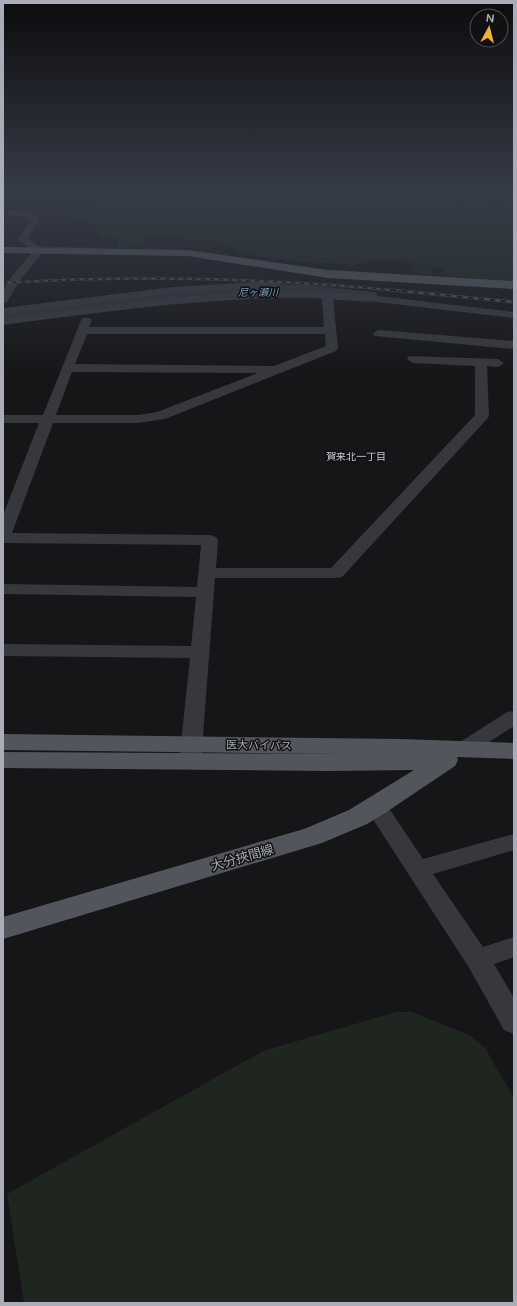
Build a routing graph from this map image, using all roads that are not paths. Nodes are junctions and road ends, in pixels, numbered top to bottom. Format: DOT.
graph roads {
  1 [pos="34,254"];
  2 [pos="194,254"];
  3 [pos="514,285"];
  4 [pos="7,287"];
  5 [pos="276,291"];
  6 [pos="327,294"];
  7 [pos="3,300"];
  8 [pos="3,311"];
  9 [pos="89,311"];
  10 [pos="514,315"];
  11 [pos="3,322"];
  12 [pos="82,330"];
  13 [pos="330,331"];
  14 [pos="379,334"];
  15 [pos="514,345"];
  16 [pos="413,359"];
  17 [pos="481,362"];
  18 [pos="498,363"];
  19 [pos="68,368"];
  20 [pos="280,369"];
  21 [pos="3,419"];
  22 [pos="48,419"];
  23 [pos="3,537"];
  24 [pos="207,573"];
  25 [pos="3,589"];
  26 [pos="206,592"];
  27 [pos="3,650"];
  28 [pos="200,652"];
  29 [pos="514,717"];
  30 [pos="3,742"];
  31 [pos="514,752"];
  32 [pos="191,753"];
  33 [pos="455,755"];
  34 [pos="514,758"];
  35 [pos="3,760"];
  36 [pos="376,807"];
  37 [pos="514,842"];
  38 [pos="418,869"];
  39 [pos="3,928"];
  40 [pos="514,947"];
  41 [pos="476,959"];
  42 [pos="514,1022"];
  1 -- 4 [label="street"];
  2 -- 3 [label="main road"];
  4 -- 7 [label="street"];
  5 -- 6 [label="street"];
  5 -- 8 [label="street"];
  5 -- 9 [label="street"];
  6 -- 10 [label="street"];
  6 -- 13 [label="street"];
  9 -- 11 [label="street"];
  9 -- 12 [label="street"];
  12 -- 13 [label="street"];
  12 -- 19 [label="street"];
  13 -- 20 [label="street"];
  14 -- 15 [label="street"];
  16 -- 17 [label="street"];
  17 -- 18 [label="street"];
  17 -- 24 [label="street"];
  19 -- 20 [label="street"];
  19 -- 22 [label="street"];
  20 -- 22 [label="street"];
  21 -- 22 [label="street"];
  22 -- 23 [label="street"];
  23 -- 24 [label="street"];
  24 -- 26 [label="street"];
  25 -- 26 [label="street"];
  26 -- 28 [label="street"];
  27 -- 28 [label="street"];
  28 -- 32 [label="street"];
  29 -- 33 [label="street"];
  30 -- 32 [label="main road, 医大バイパス"];
  31 -- 33 [label="main road, 医大バイパス"];
  32 -- 33 [label="main road, 医大バイパス"];
  32 -- 35 [label="main road, 医大バイパス"];
  33 -- 34 [label="main road, 医大バイパス"];
  33 -- 36 [label="main road, 大分挾間線"];
  36 -- 38 [label="street"];
  36 -- 39 [label="main road, 大分挾間線"];
  37 -- 38 [label="street"];
  38 -- 41 [label="street"];
  40 -- 41 [label="street"];
  41 -- 42 [label="street"];
}
